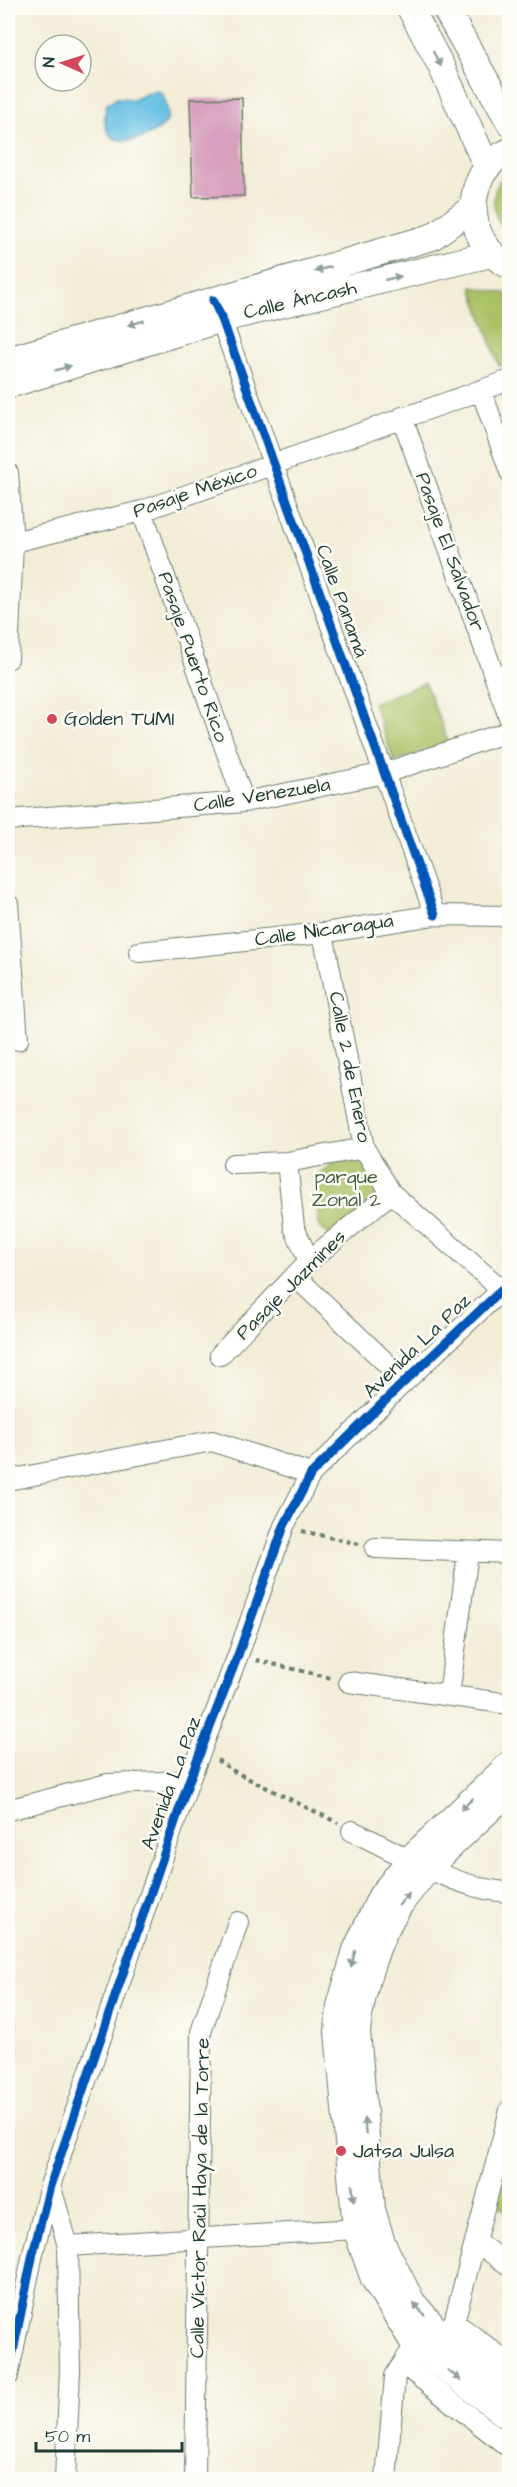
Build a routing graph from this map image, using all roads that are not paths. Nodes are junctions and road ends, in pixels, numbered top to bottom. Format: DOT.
graph roads {
  1 [pos="410,8"];
  2 [pos="445,8"];
  3 [pos="510,123"];
  4 [pos="510,151"];
  5 [pos="487,167"];
  6 [pos="472,208"];
  7 [pos="500,260"];
  8 [pos="218,310"];
  9 [pos="8,360"];
  10 [pos="510,380"];
  11 [pos="8,385"];
  12 [pos="481,390"];
  13 [pos="402,417"];
  14 [pos="272,463"];
  15 [pos="510,472"];
  16 [pos="8,473"];
  17 [pos="142,511"];
  18 [pos="13,542"];
  19 [pos="8,616"];
  20 [pos="8,659"];
  21 [pos="510,720"];
  22 [pos="510,731"];
  23 [pos="385,773"];
  24 [pos="244,802"];
  25 [pos="8,820"];
  26 [pos="8,904"];
  27 [pos="435,915"];
  28 [pos="510,916"];
  29 [pos="323,933"];
  30 [pos="139,952"];
  31 [pos="18,1040"];
  32 [pos="364,1148"];
  33 [pos="288,1162"];
  34 [pos="233,1164"];
  35 [pos="391,1193"];
  36 [pos="309,1261"];
  37 [pos="295,1276"];
  38 [pos="506,1286"];
  39 [pos="220,1355"];
  40 [pos="405,1381"];
  41 [pos="311,1474"];
  42 [pos="8,1480"];
  43 [pos="375,1548"];
  44 [pos="468,1553"];
  45 [pos="510,1554"];
  46 [pos="349,1682"];
  47 [pos="449,1695"];
  48 [pos="510,1704"];
  49 [pos="510,1764"];
  50 [pos="189,1781"];
  51 [pos="510,1790"];
  52 [pos="8,1810"];
  53 [pos="352,1831"];
  54 [pos="420,1864"];
  55 [pos="510,1893"];
  56 [pos="238,1922"];
  57 [pos="348,2032"];
  58 [pos="510,2110"];
  59 [pos="51,2186"];
  60 [pos="356,2229"];
  61 [pos="200,2236"];
  62 [pos="476,2242"];
  63 [pos="68,2246"];
  64 [pos="510,2266"];
  65 [pos="447,2328"];
  66 [pos="409,2354"];
  67 [pos="510,2364"];
  68 [pos="8,2376"];
  69 [pos="510,2390"];
  70 [pos="510,2418"];
  71 [pos="510,2448"];
  72 [pos="64,2480"];
  73 [pos="195,2480"];
  74 [pos="386,2480"];
  1 -- 5 [label="main road, one-way"];
  2 -- 3 [label="main road"];
  4 -- 5 [label="main road"];
  5 -- 6 [label="main road"];
  6 -- 7 [label="main road"];
  6 -- 8 [label="main road, Calle Áncash, one-way"];
  8 -- 7 [label="main road, Calle Áncash, one-way"];
  8 -- 9 [label="main road, Calle Áncash, one-way"];
  11 -- 8 [label="main road, Calle Áncash, one-way"];
  8 -- 14 [label="street, Calle Panamá"];
  10 -- 12 [label="street, Pasaje México"];
  12 -- 13 [label="street, Pasaje México"];
  12 -- 15 [label="street"];
  13 -- 14 [label="street, Pasaje México"];
  13 -- 21 [label="street, Pasaje El Salvador"];
  14 -- 17 [label="street, Pasaje México"];
  14 -- 23 [label="street, Calle Panamá"];
  16 -- 18 [label="street"];
  17 -- 18 [label="street, Pasaje México"];
  17 -- 24 [label="street, Pasaje Puerto Rico"];
  18 -- 19 [label="street"];
  19 -- 20 [label="street"];
  22 -- 23 [label="street, Calle Venezuela"];
  23 -- 24 [label="street, Calle Venezuela"];
  23 -- 27 [label="street, Calle Panamá"];
  24 -- 25 [label="street, Calle Venezuela"];
  26 -- 31 [label="street"];
  27 -- 28 [label="street, Calle Nicaragua"];
  27 -- 29 [label="street, Calle Nicaragua"];
  29 -- 30 [label="street, Calle Nicaragua"];
  29 -- 32 [label="street, Calle 2 de Enero"];
  32 -- 33 [label="street"];
  32 -- 35 [label="street, Calle 2 de Enero"];
  33 -- 34 [label="street"];
  33 -- 36 [label="street"];
  35 -- 36 [label="street, Pasaje Jazmines"];
  35 -- 38 [label="street, Calle 2 de Enero"];
  36 -- 37 [label="street, Pasaje Jazmines"];
  37 -- 39 [label="street, Pasaje Jazmines"];
  37 -- 40 [label="street"];
  38 -- 40 [label="street, Avenida La Paz"];
  40 -- 41 [label="street, Avenida La Paz"];
  41 -- 42 [label="street"];
  41 -- 50 [label="street, Avenida La Paz"];
  43 -- 44 [label="street"];
  44 -- 45 [label="street"];
  44 -- 47 [label="street"];
  46 -- 47 [label="street"];
  47 -- 48 [label="street"];
  49 -- 54 [label="main road, one-way"];
  50 -- 52 [label="street"];
  50 -- 59 [label="street, Avenida La Paz"];
  51 -- 54 [label="main road"];
  53 -- 54 [label="street"];
  54 -- 55 [label="street"];
  54 -- 57 [label="main road"];
  56 -- 61 [label="street, Calle Víctor Raúl Haya de la Torre"];
  57 -- 60 [label="main road, one-way"];
  65 -- 57 [label="main road, one-way"];
  58 -- 62 [label="street"];
  59 -- 63 [label="street"];
  59 -- 68 [label="street, Avenida La Paz"];
  60 -- 61 [label="street"];
  60 -- 66 [label="main road"];
  61 -- 63 [label="street"];
  61 -- 73 [label="street, Calle Víctor Raúl Haya de la Torre"];
  62 -- 64 [label="street"];
  62 -- 65 [label="street"];
  63 -- 72 [label="street"];
  65 -- 66 [label="street"];
  65 -- 67 [label="street"];
  65 -- 69 [label="main road"];
  66 -- 70 [label="main road, one-way"];
  66 -- 71 [label="street"];
  66 -- 74 [label="street"];
}
